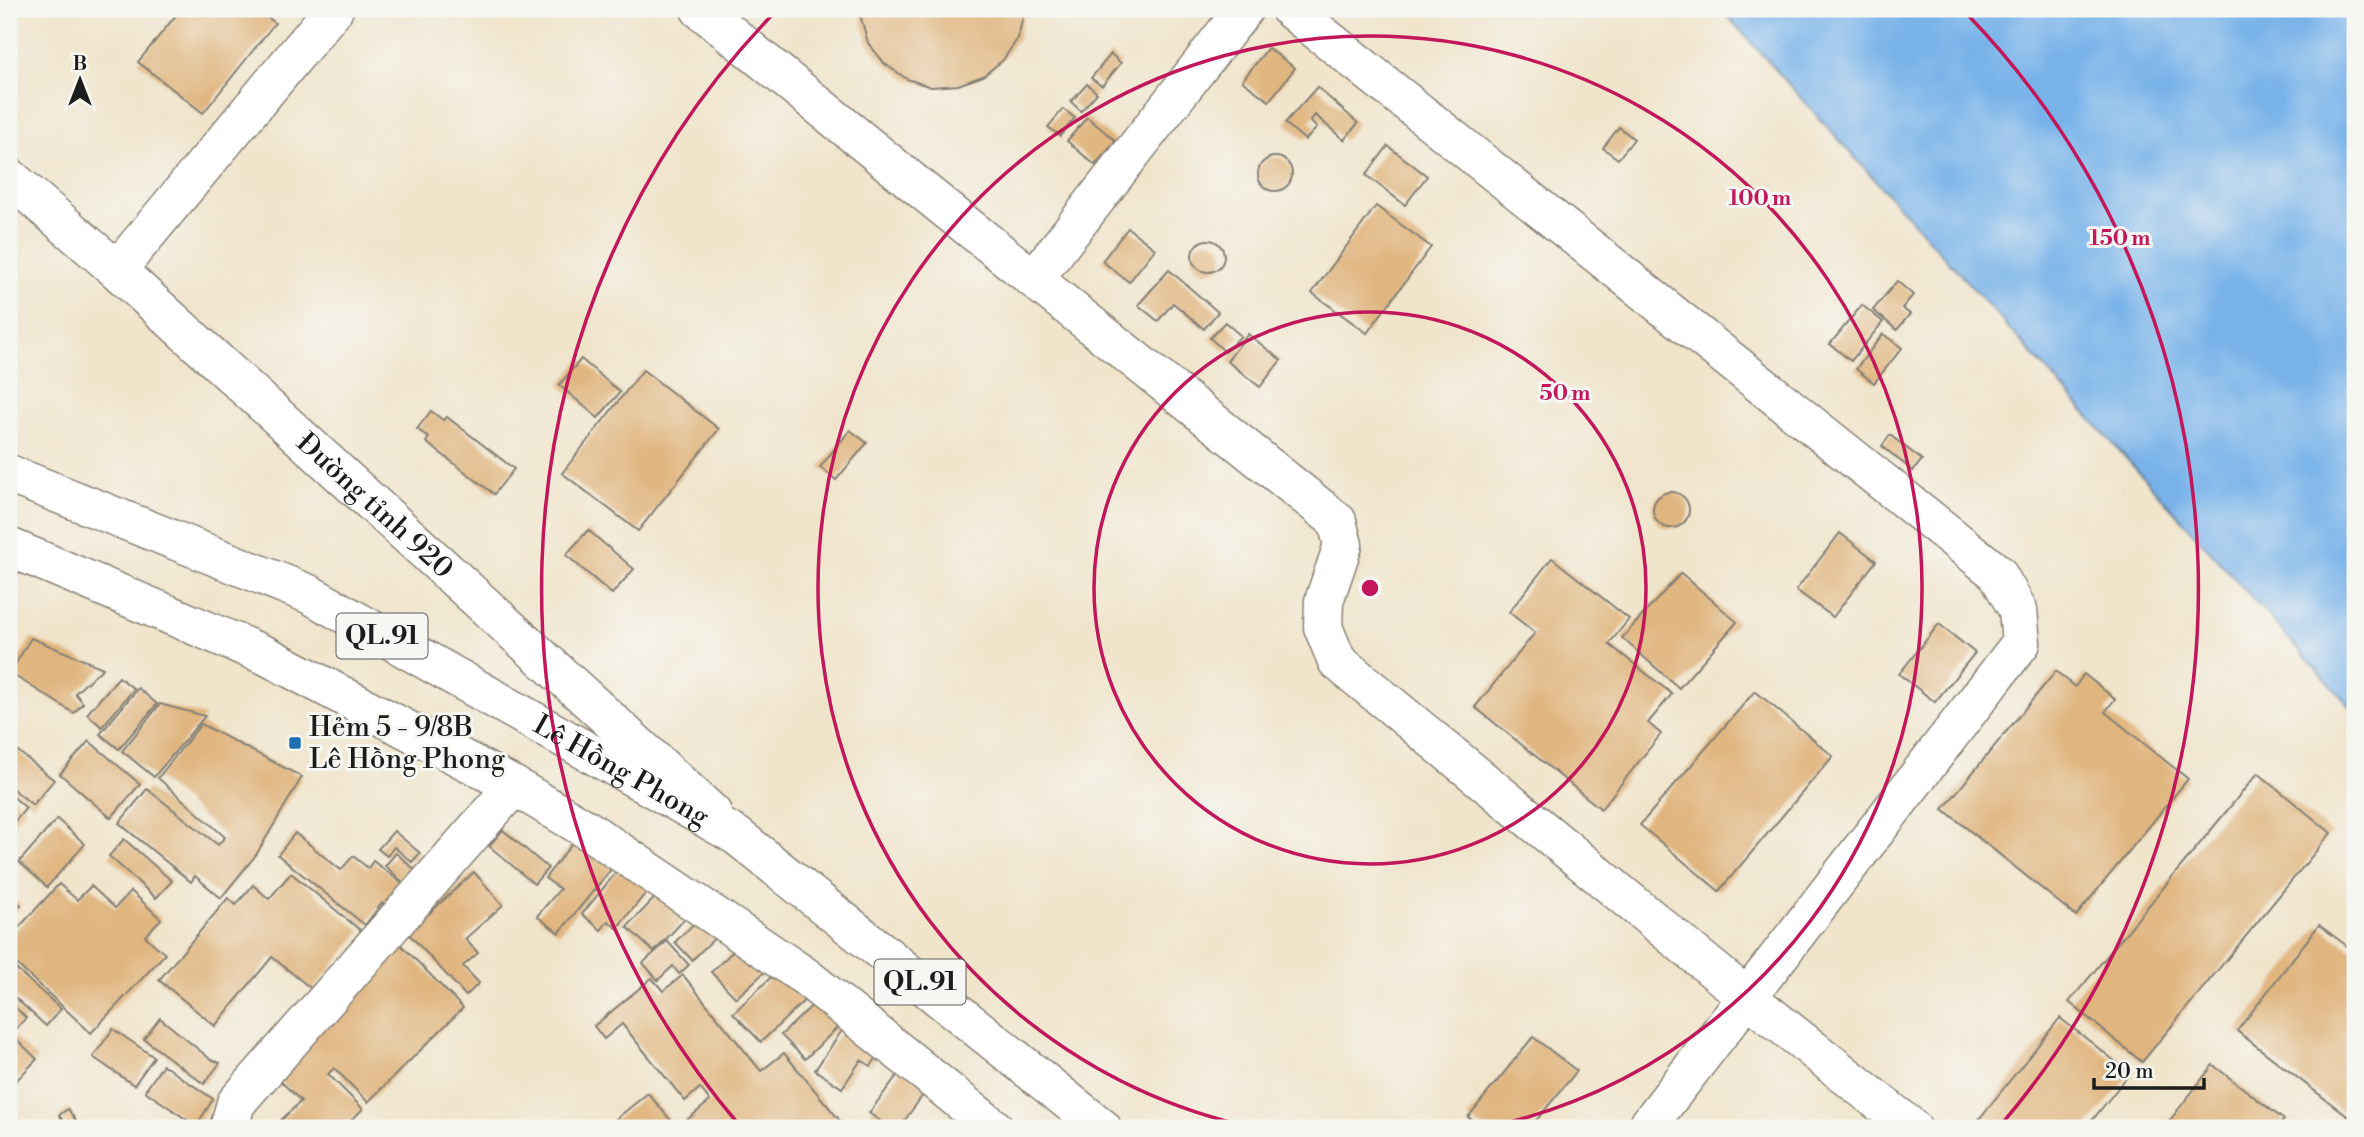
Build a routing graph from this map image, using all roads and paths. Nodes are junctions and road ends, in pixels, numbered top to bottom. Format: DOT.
graph roads {
  1 [pos="334,9"];
  2 [pos="700,9"];
  3 [pos="1244,9"];
  4 [pos="1290,9"];
  5 [pos="9,177"];
  6 [pos="117,270"];
  7 [pos="1034,279"];
  8 [pos="9,474"];
  9 [pos="9,547"];
  10 [pos="514,786"];
  11 [pos="737,836"];
  12 [pos="1748,998"];
  13 [pos="229,1128"];
  14 [pos="993,1128"];
  15 [pos="1102,1128"];
  16 [pos="1646,1128"];
  17 [pos="1912,1128"];
  1 -- 6 [label="main road"];
  2 -- 7 [label="main road"];
  3 -- 7 [label="main road"];
  4 -- 12 [label="main road"];
  5 -- 6 [label="main road, Đường tỉnh 920"];
  6 -- 11 [label="main road, Đường tỉnh 920"];
  7 -- 12 [label="main road"];
  8 -- 11 [label="main road, Lê Hồng Phong / QL.91"];
  9 -- 10 [label="main road, QL.91"];
  10 -- 13 [label="main road"];
  10 -- 14 [label="main road, QL.91"];
  11 -- 15 [label="main road, Lê Hồng Phong / QL.91"];
  12 -- 16 [label="main road"];
  12 -- 17 [label="main road"];
}
